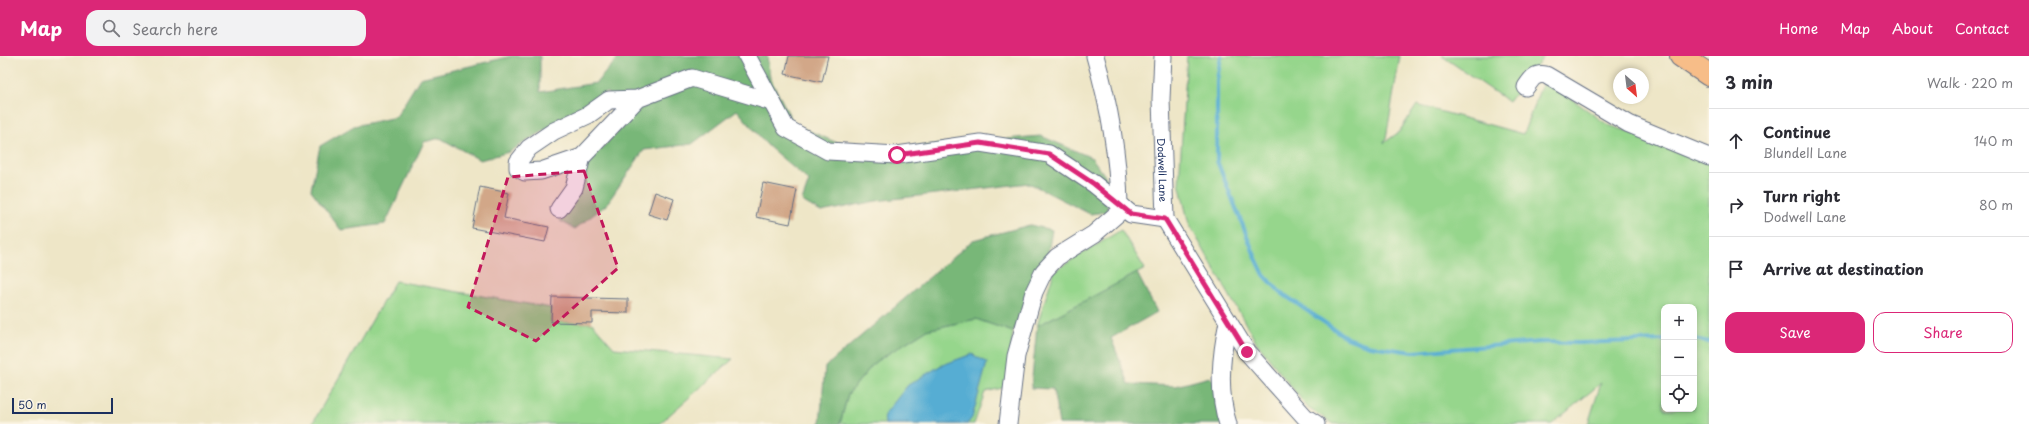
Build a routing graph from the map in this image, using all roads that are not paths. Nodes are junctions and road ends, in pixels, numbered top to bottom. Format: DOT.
graph roads {
  1 [pos="747,56"];
  2 [pos="1096,56"];
  3 [pos="1163,56"];
  4 [pos="1681,56"];
  5 [pos="1709,75"];
  6 [pos="1526,86"];
  7 [pos="637,99"];
  8 [pos="772,102"];
  9 [pos="1709,156"];
  10 [pos="582,157"];
  11 [pos="1121,206"];
  12 [pos="559,209"];
  13 [pos="1165,219"];
  14 [pos="1228,322"];
  15 [pos="1008,424"];
  16 [pos="1228,424"];
  17 [pos="1316,424"];
  1 -- 8 [label="street"];
  2 -- 11 [label="street"];
  3 -- 13 [label="street, Dodwell Lane"];
  4 -- 5 [label="highway"];
  6 -- 9 [label="street"];
  7 -- 8 [label="street"];
  7 -- 10 [label="street"];
  7 -- 10 [label="street"];
  8 -- 11 [label="street"];
  10 -- 12 [label="street"];
  11 -- 13 [label="street"];
  11 -- 15 [label="street"];
  13 -- 14 [label="street, Dodwell Lane"];
  14 -- 16 [label="street"];
  14 -- 17 [label="street, Dodwell Lane"];
}
